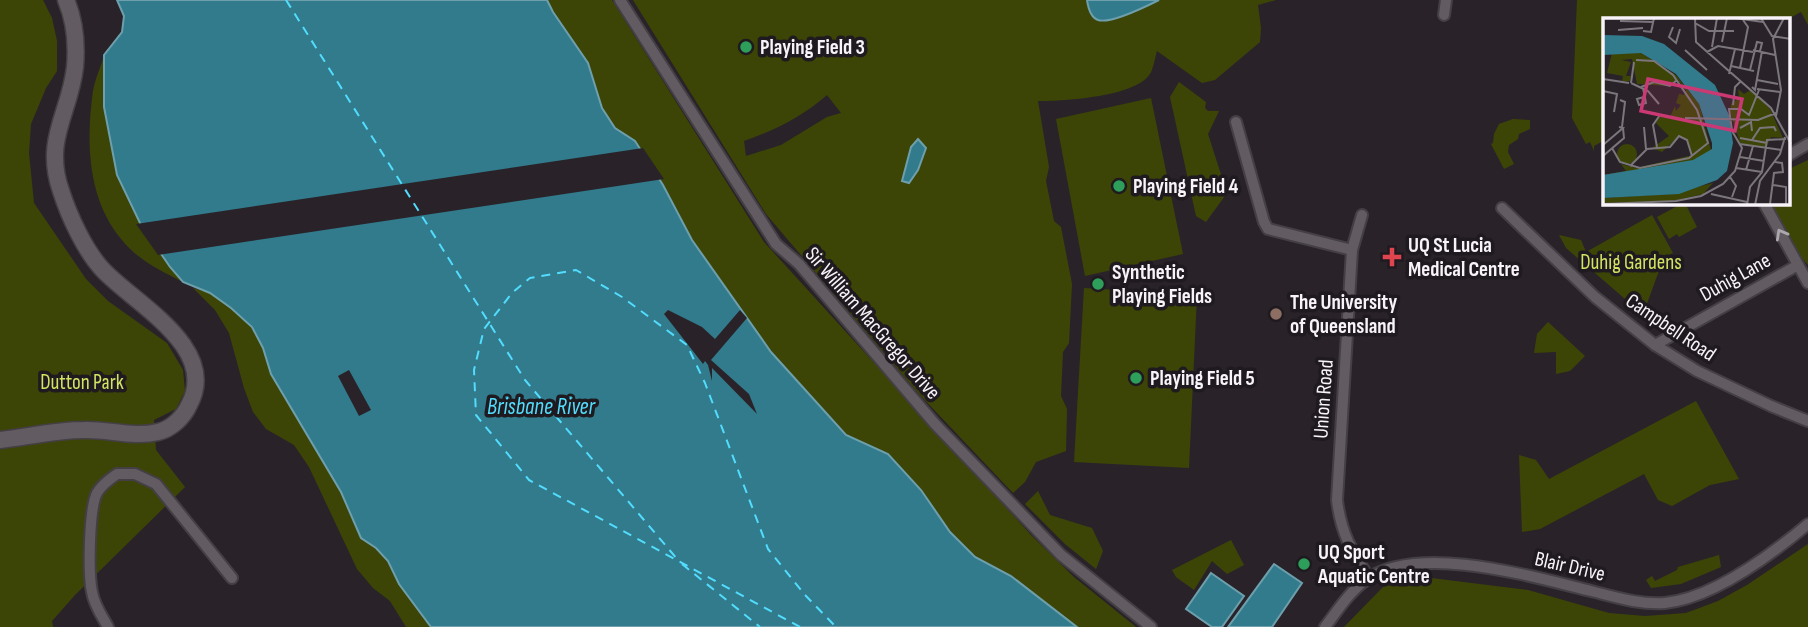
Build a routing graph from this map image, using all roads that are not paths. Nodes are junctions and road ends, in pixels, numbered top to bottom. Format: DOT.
graph roads {
  1 [pos="66,0"];
  2 [pos="620,0"];
  3 [pos="1446,0"];
  4 [pos="1444,15"];
  5 [pos="1236,122"];
  6 [pos="1808,144"];
  7 [pos="1790,154"];
  8 [pos="1765,205"];
  9 [pos="1502,208"];
  10 [pos="1363,215"];
  11 [pos="1352,250"];
  12 [pos="1798,265"];
  13 [pos="1808,282"];
  14 [pos="1655,345"];
  15 [pos="1808,421"];
  16 [pos="0,440"];
  17 [pos="1808,524"];
  18 [pos="1369,578"];
  19 [pos="232,579"];
  20 [pos="108,627"];
  21 [pos="1151,627"];
  22 [pos="1325,627"];
  1 -- 16 [label="street"];
  2 -- 21 [label="street, Sir William MacGregor Drive"];
  3 -- 4 [label="street"];
  5 -- 11 [label="street"];
  6 -- 7 [label="street"];
  12 -- 8 [label="street, one-way"];
  9 -- 14 [label="street, Campbell Road"];
  10 -- 11 [label="street, Union Road"];
  11 -- 18 [label="street, Union Road"];
  12 -- 13 [label="street"];
  12 -- 14 [label="street, Duhig Lane"];
  14 -- 15 [label="street, Campbell Road"];
  17 -- 18 [label="street, Blair Drive"];
  18 -- 22 [label="street, Blair Drive"];
  19 -- 20 [label="street"];
}
